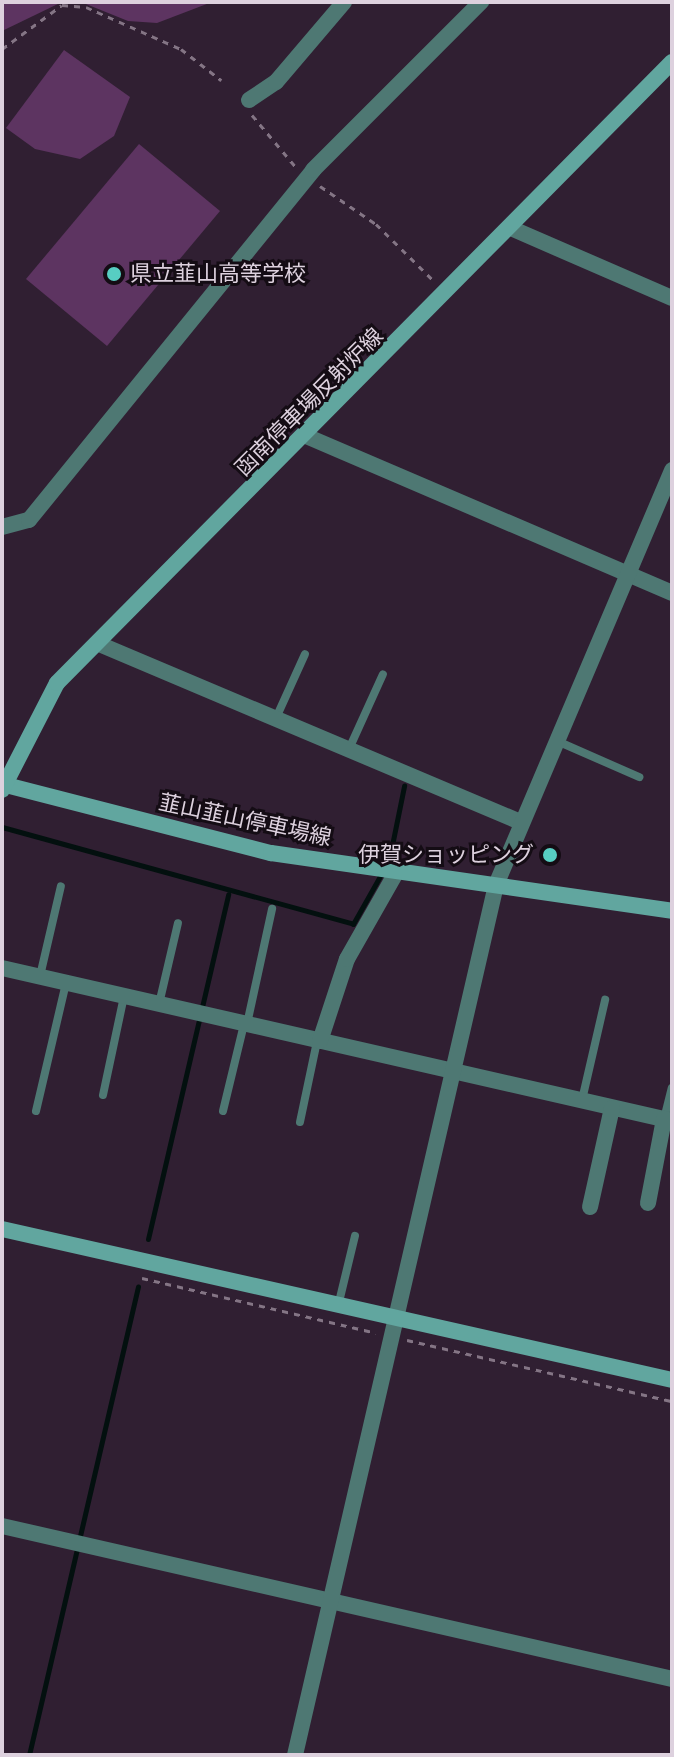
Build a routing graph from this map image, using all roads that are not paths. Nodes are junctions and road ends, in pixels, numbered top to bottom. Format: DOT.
graph roads {
  1 [pos="344,2"];
  2 [pos="481,2"];
  3 [pos="672,62"];
  4 [pos="249,100"];
  5 [pos="513,229"];
  6 [pos="672,298"];
  7 [pos="306,436"];
  8 [pos="672,470"];
  9 [pos="2,527"];
  10 [pos="627,574"];
  11 [pos="672,593"];
  12 [pos="99,644"];
  13 [pos="305,654"];
  14 [pos="383,674"];
  15 [pos="276,719"];
  16 [pos="557,741"];
  17 [pos="349,750"];
  18 [pos="639,777"];
  19 [pos="3,786"];
  20 [pos="522,823"];
  21 [pos="397,871"];
  22 [pos="496,885"];
  23 [pos="61,886"];
  24 [pos="272,909"];
  25 [pos="672,911"];
  26 [pos="178,923"];
  27 [pos="2,968"];
  28 [pos="40,977"];
  29 [pos="66,983"];
  30 [pos="124,996"];
  31 [pos="605,1000"];
  32 [pos="159,1004"];
  33 [pos="245,1024"];
  34 [pos="319,1041"];
  35 [pos="451,1071"];
  36 [pos="672,1088"];
  37 [pos="103,1095"];
  38 [pos="582,1101"];
  39 [pos="612,1108"];
  40 [pos="36,1111"];
  41 [pos="223,1111"];
  42 [pos="668,1120"];
  43 [pos="300,1122"];
  44 [pos="648,1203"];
  45 [pos="590,1207"];
  46 [pos="2,1229"];
  47 [pos="355,1236"];
  48 [pos="339,1302"];
  49 [pos="395,1315"];
  50 [pos="672,1380"];
  51 [pos="2,1526"];
  52 [pos="331,1602"];
  53 [pos="672,1679"];
  54 [pos="295,1755"];
  1 -- 4 [label="street"];
  2 -- 9 [label="street"];
  3 -- 5 [label="main road, 函南停車場反射炉線"];
  5 -- 6 [label="street"];
  5 -- 7 [label="main road, 函南停車場反射炉線"];
  7 -- 10 [label="street"];
  7 -- 12 [label="main road, 函南停車場反射炉線"];
  8 -- 10 [label="street"];
  10 -- 11 [label="street"];
  10 -- 16 [label="street"];
  12 -- 15 [label="street"];
  12 -- 19 [label="main road, 函南停車場反射炉線"];
  13 -- 15 [label="lane"];
  14 -- 17 [label="lane"];
  15 -- 17 [label="street"];
  16 -- 18 [label="lane"];
  16 -- 20 [label="street"];
  17 -- 20 [label="street"];
  19 -- 21 [label="main road, 韮山韮山停車場線"];
  20 -- 22 [label="street"];
  21 -- 22 [label="main road, 韮山韮山停車場線"];
  21 -- 34 [label="street"];
  22 -- 25 [label="main road, 韮山韮山停車場線"];
  22 -- 35 [label="street"];
  23 -- 28 [label="lane"];
  24 -- 33 [label="lane"];
  26 -- 32 [label="lane"];
  27 -- 28 [label="street"];
  28 -- 29 [label="street"];
  29 -- 30 [label="street"];
  29 -- 40 [label="lane"];
  30 -- 32 [label="street"];
  30 -- 37 [label="lane"];
  31 -- 38 [label="lane"];
  32 -- 33 [label="street"];
  33 -- 34 [label="street"];
  33 -- 41 [label="lane"];
  34 -- 35 [label="street"];
  34 -- 43 [label="lane"];
  35 -- 38 [label="street"];
  35 -- 49 [label="street"];
  36 -- 42 [label="lane"];
  38 -- 39 [label="street"];
  39 -- 42 [label="street"];
  39 -- 45 [label="street"];
  42 -- 44 [label="street"];
  46 -- 48 [label="main road"];
  47 -- 48 [label="lane"];
  48 -- 49 [label="main road"];
  49 -- 50 [label="main road"];
  49 -- 52 [label="street"];
  51 -- 52 [label="street"];
  52 -- 53 [label="street"];
  52 -- 54 [label="street"];
}
